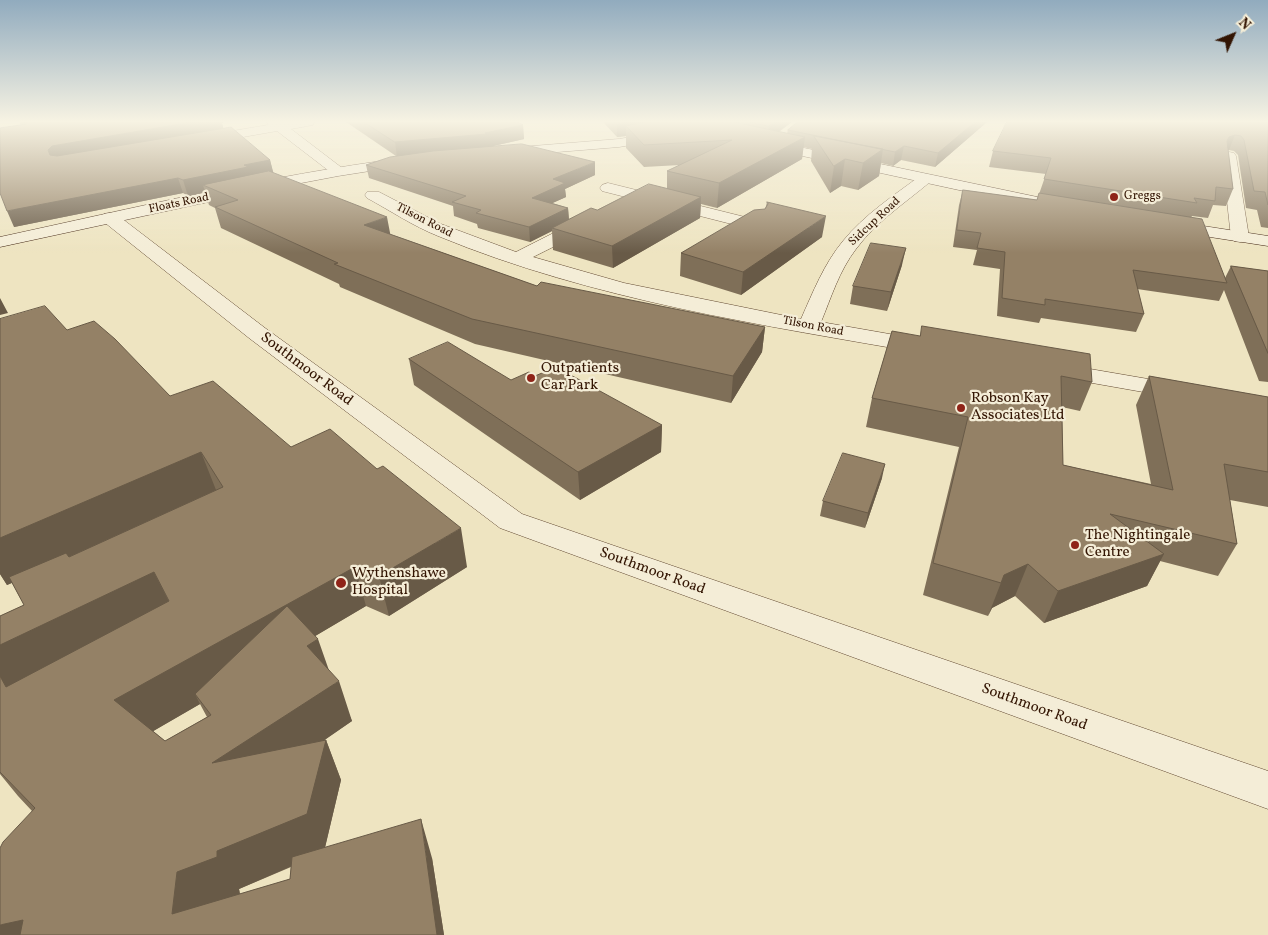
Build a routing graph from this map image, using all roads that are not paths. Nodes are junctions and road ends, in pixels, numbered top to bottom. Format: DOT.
graph roads {
  1 [pos="331,166"];
  2 [pos="377,166"];
  3 [pos="868,166"];
  4 [pos="1230,166"];
  5 [pos="338,171"];
  6 [pos="925,178"];
  7 [pos="608,188"];
  8 [pos="373,195"];
  9 [pos="640,196"];
  10 [pos="1054,205"];
  11 [pos="110,218"];
  12 [pos="1152,223"];
  13 [pos="754,225"];
  14 [pos="1240,237"];
  15 [pos="1268,240"];
  16 [pos="0,242"];
  17 [pos="516,259"];
  18 [pos="808,327"];
  19 [pos="942,350"];
  20 [pos="1031,365"];
  21 [pos="1206,396"];
  22 [pos="1268,790"];
  1 -- 5 [label="street"];
  2 -- 5 [label="street, Floats Road"];
  3 -- 6 [label="street"];
  4 -- 14 [label="street"];
  5 -- 11 [label="street, Floats Road"];
  6 -- 10 [label="street"];
  6 -- 18 [label="street, Sidcup Road"];
  7 -- 9 [label="street"];
  8 -- 17 [label="street, Tilson Road"];
  9 -- 13 [label="street"];
  9 -- 17 [label="street"];
  11 -- 16 [label="street, Floats Road"];
  11 -- 22 [label="street, Southmoor Road"];
  12 -- 14 [label="street"];
  14 -- 15 [label="street"];
  17 -- 18 [label="street, Tilson Road"];
  18 -- 19 [label="street, Tilson Road"];
  20 -- 21 [label="street"];
}
